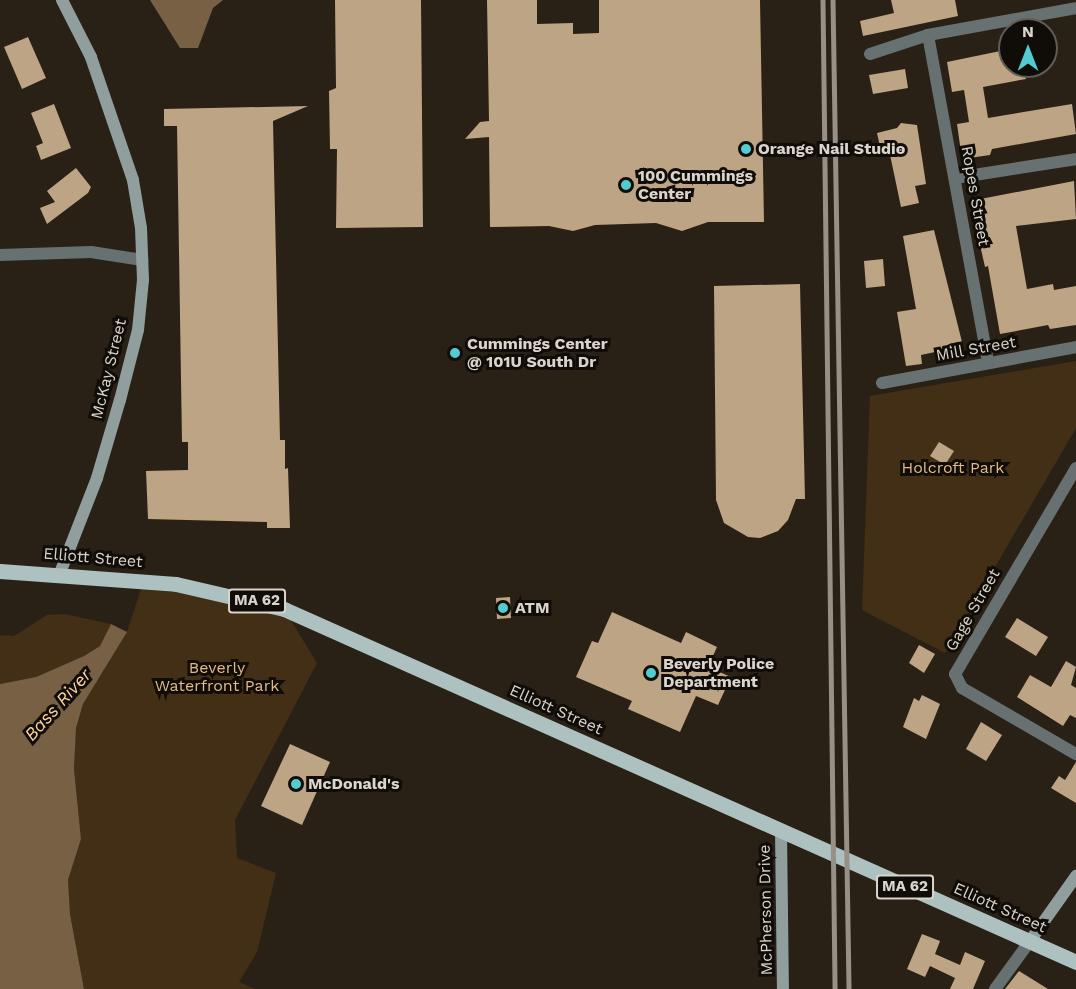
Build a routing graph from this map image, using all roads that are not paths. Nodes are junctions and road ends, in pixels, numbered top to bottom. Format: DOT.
graph roads {
  1 [pos="62,0"];
  2 [pos="1076,8"];
  3 [pos="928,35"];
  4 [pos="870,54"];
  5 [pos="1076,159"];
  6 [pos="955,178"];
  7 [pos="0,255"];
  8 [pos="142,260"];
  9 [pos="1076,347"];
  10 [pos="988,363"];
  11 [pos="882,383"];
  12 [pos="1076,468"];
  13 [pos="0,572"];
  14 [pos="60,573"];
  15 [pos="1076,754"];
  16 [pos="781,831"];
  17 [pos="1076,876"];
  18 [pos="1030,941"];
  19 [pos="1076,962"];
  20 [pos="783,989"];
  21 [pos="995,989"];
  1 -- 8 [label="main road, McKay Street"];
  2 -- 3 [label="street"];
  3 -- 4 [label="street"];
  3 -- 6 [label="street, Ropes Street"];
  5 -- 6 [label="street"];
  6 -- 10 [label="street, Ropes Street"];
  7 -- 8 [label="street"];
  8 -- 14 [label="main road, McKay Street"];
  9 -- 10 [label="street, Mill Street"];
  10 -- 11 [label="street, Mill Street"];
  12 -- 15 [label="street, Gage Street"];
  13 -- 14 [label="main road, Elliott Street / MA 62"];
  14 -- 16 [label="main road, Elliott Street / MA 62"];
  16 -- 18 [label="main road, Elliott Street / MA 62"];
  16 -- 20 [label="main road, McPherson Drive"];
  17 -- 18 [label="main road"];
  18 -- 19 [label="main road, Elliott Street / MA 62"];
  18 -- 21 [label="street"];
}
